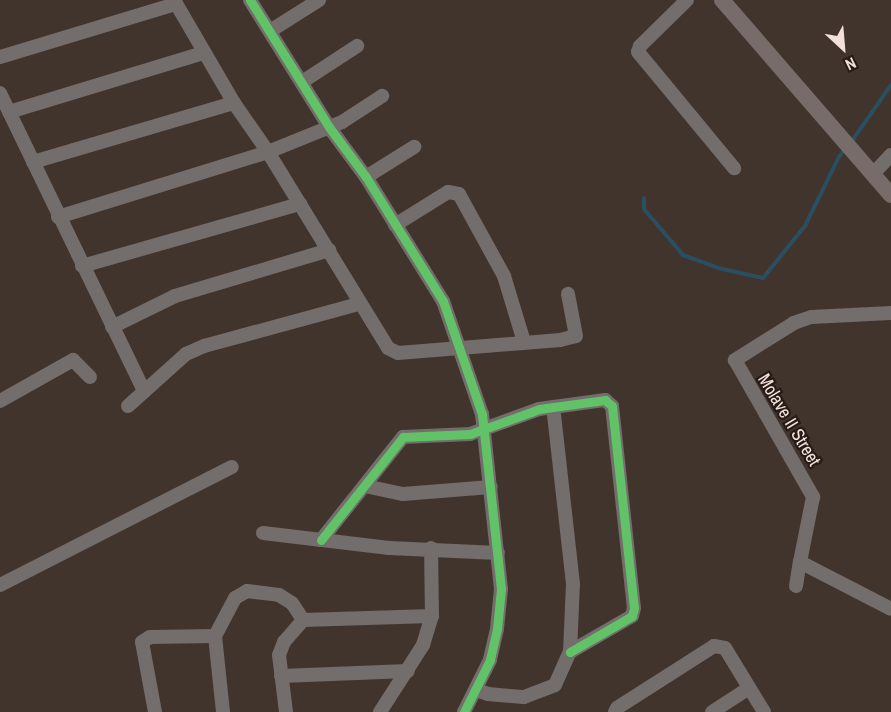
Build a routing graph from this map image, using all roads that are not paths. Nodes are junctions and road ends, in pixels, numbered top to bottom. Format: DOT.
graph roads {
  1 [pos="250,0"];
  2 [pos="319,0"];
  3 [pos="687,0"];
  4 [pos="722,0"];
  5 [pos="175,2"];
  6 [pos="270,31"];
  7 [pos="357,46"];
  8 [pos="203,53"];
  9 [pos="0,57"];
  10 [pos="302,82"];
  11 [pos="0,93"];
  12 [pos="382,96"];
  13 [pos="234,104"];
  14 [pos="9,112"];
  15 [pos="330,127"];
  16 [pos="414,147"];
  17 [pos="268,152"];
  18 [pos="891,154"];
  19 [pos="33,162"];
  20 [pos="734,168"];
  21 [pos="867,168"];
  22 [pos="366,177"];
  23 [pos="891,195"];
  24 [pos="300,204"];
  25 [pos="58,217"];
  26 [pos="395,225"];
  27 [pos="329,250"];
  28 [pos="82,266"];
  29 [pos="568,294"];
  30 [pos="359,304"];
  31 [pos="891,313"];
  32 [pos="112,327"];
  33 [pos="524,342"];
  34 [pos="458,347"];
  35 [pos="90,377"];
  36 [pos="144,391"];
  37 [pos="0,401"];
  38 [pos="128,406"];
  39 [pos="553,407"];
  40 [pos="485,428"];
  41 [pos="232,467"];
  42 [pos="365,486"];
  43 [pos="491,487"];
  44 [pos="263,533"];
  45 [pos="321,540"];
  46 [pos="431,548"];
  47 [pos="498,553"];
  48 [pos="800,562"];
  49 [pos="0,585"];
  50 [pos="796,586"];
  51 [pos="891,609"];
  52 [pos="432,616"];
  53 [pos="303,620"];
  54 [pos="215,636"];
  55 [pos="570,652"];
  56 [pos="408,671"];
  57 [pos="281,676"];
  58 [pos="749,688"];
  59 [pos="476,690"];
  60 [pos="155,712"];
  61 [pos="223,712"];
  62 [pos="286,712"];
  63 [pos="380,712"];
  64 [pos="464,712"];
  65 [pos="615,712"];
  66 [pos="712,712"];
  67 [pos="764,712"];
  1 -- 6 [label="street"];
  2 -- 6 [label="street"];
  3 -- 20 [label="street"];
  4 -- 21 [label="main road"];
  5 -- 8 [label="street"];
  5 -- 9 [label="street"];
  6 -- 10 [label="street"];
  7 -- 10 [label="street"];
  8 -- 13 [label="street"];
  8 -- 14 [label="street"];
  10 -- 15 [label="street"];
  11 -- 14 [label="street"];
  12 -- 15 [label="street"];
  13 -- 17 [label="street"];
  13 -- 19 [label="street"];
  14 -- 19 [label="street"];
  15 -- 17 [label="street"];
  15 -- 22 [label="street"];
  16 -- 22 [label="street"];
  17 -- 24 [label="street"];
  17 -- 25 [label="street"];
  18 -- 21 [label="street"];
  19 -- 25 [label="street"];
  21 -- 23 [label="main road"];
  22 -- 26 [label="street"];
  24 -- 27 [label="street"];
  24 -- 28 [label="street"];
  25 -- 28 [label="street"];
  26 -- 33 [label="street"];
  26 -- 34 [label="street"];
  27 -- 30 [label="street"];
  27 -- 32 [label="street"];
  28 -- 32 [label="street"];
  29 -- 33 [label="street"];
  30 -- 34 [label="street"];
  30 -- 36 [label="street"];
  31 -- 48 [label="street, Molave II Street"];
  32 -- 36 [label="street"];
  33 -- 34 [label="street"];
  34 -- 40 [label="street"];
  35 -- 37 [label="street"];
  36 -- 38 [label="street"];
  39 -- 40 [label="street"];
  39 -- 55 [label="street"];
  39 -- 55 [label="street"];
  40 -- 42 [label="street"];
  40 -- 43 [label="street"];
  41 -- 49 [label="street"];
  42 -- 43 [label="street"];
  42 -- 45 [label="street"];
  43 -- 47 [label="street"];
  44 -- 45 [label="street"];
  45 -- 46 [label="street"];
  46 -- 47 [label="street"];
  46 -- 52 [label="street"];
  47 -- 59 [label="street"];
  48 -- 50 [label="street"];
  48 -- 51 [label="street"];
  52 -- 53 [label="street"];
  52 -- 56 [label="street"];
  53 -- 54 [label="street"];
  53 -- 57 [label="street"];
  54 -- 60 [label="street"];
  54 -- 61 [label="street"];
  55 -- 59 [label="street"];
  56 -- 57 [label="street"];
  56 -- 63 [label="street"];
  57 -- 62 [label="street"];
  58 -- 65 [label="street"];
  58 -- 66 [label="street"];
  58 -- 67 [label="street"];
  59 -- 64 [label="street"];
}
